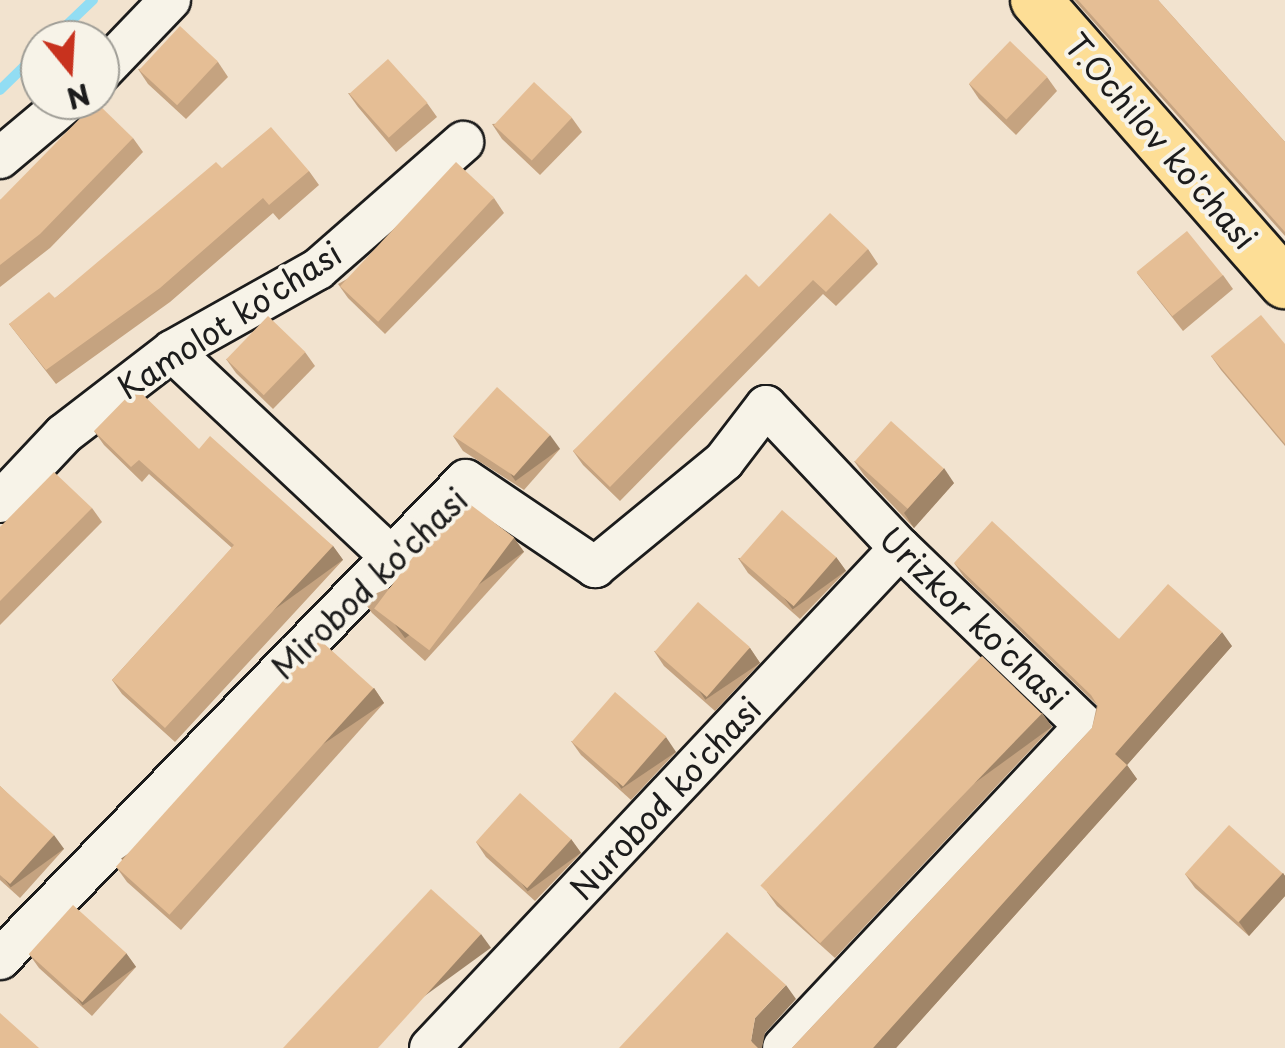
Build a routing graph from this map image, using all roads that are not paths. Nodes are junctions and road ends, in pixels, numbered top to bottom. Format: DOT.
graph roads {
  1 [pos="170,0"];
  2 [pos="1036,0"];
  3 [pos="120,52"];
  4 [pos="45,120"];
  5 [pos="463,142"];
  6 [pos="0,158"];
  7 [pos="1285,283"];
  8 [pos="172,350"];
  9 [pos="766,406"];
  10 [pos="0,502"];
  11 [pos="900,548"];
  12 [pos="390,556"];
  13 [pos="7,937"];
  14 [pos="430,1048"];
  15 [pos="783,1048"];
  1 -- 3 [label="street"];
  2 -- 7 [label="main road, T.Ochilov ko'chasi"];
  4 -- 6 [label="street"];
  5 -- 8 [label="street, Kamolot ko'chasi"];
  8 -- 10 [label="street, Kamolot ko'chasi"];
  8 -- 12 [label="street"];
  9 -- 11 [label="street, Urizkor ko'chasi"];
  9 -- 12 [label="street, Mirobod ko'chasi"];
  11 -- 14 [label="street, Nurobod ko'chasi"];
  11 -- 15 [label="street, Urizkor ko'chasi"];
  12 -- 13 [label="street, Mirobod ko'chasi"];
}
